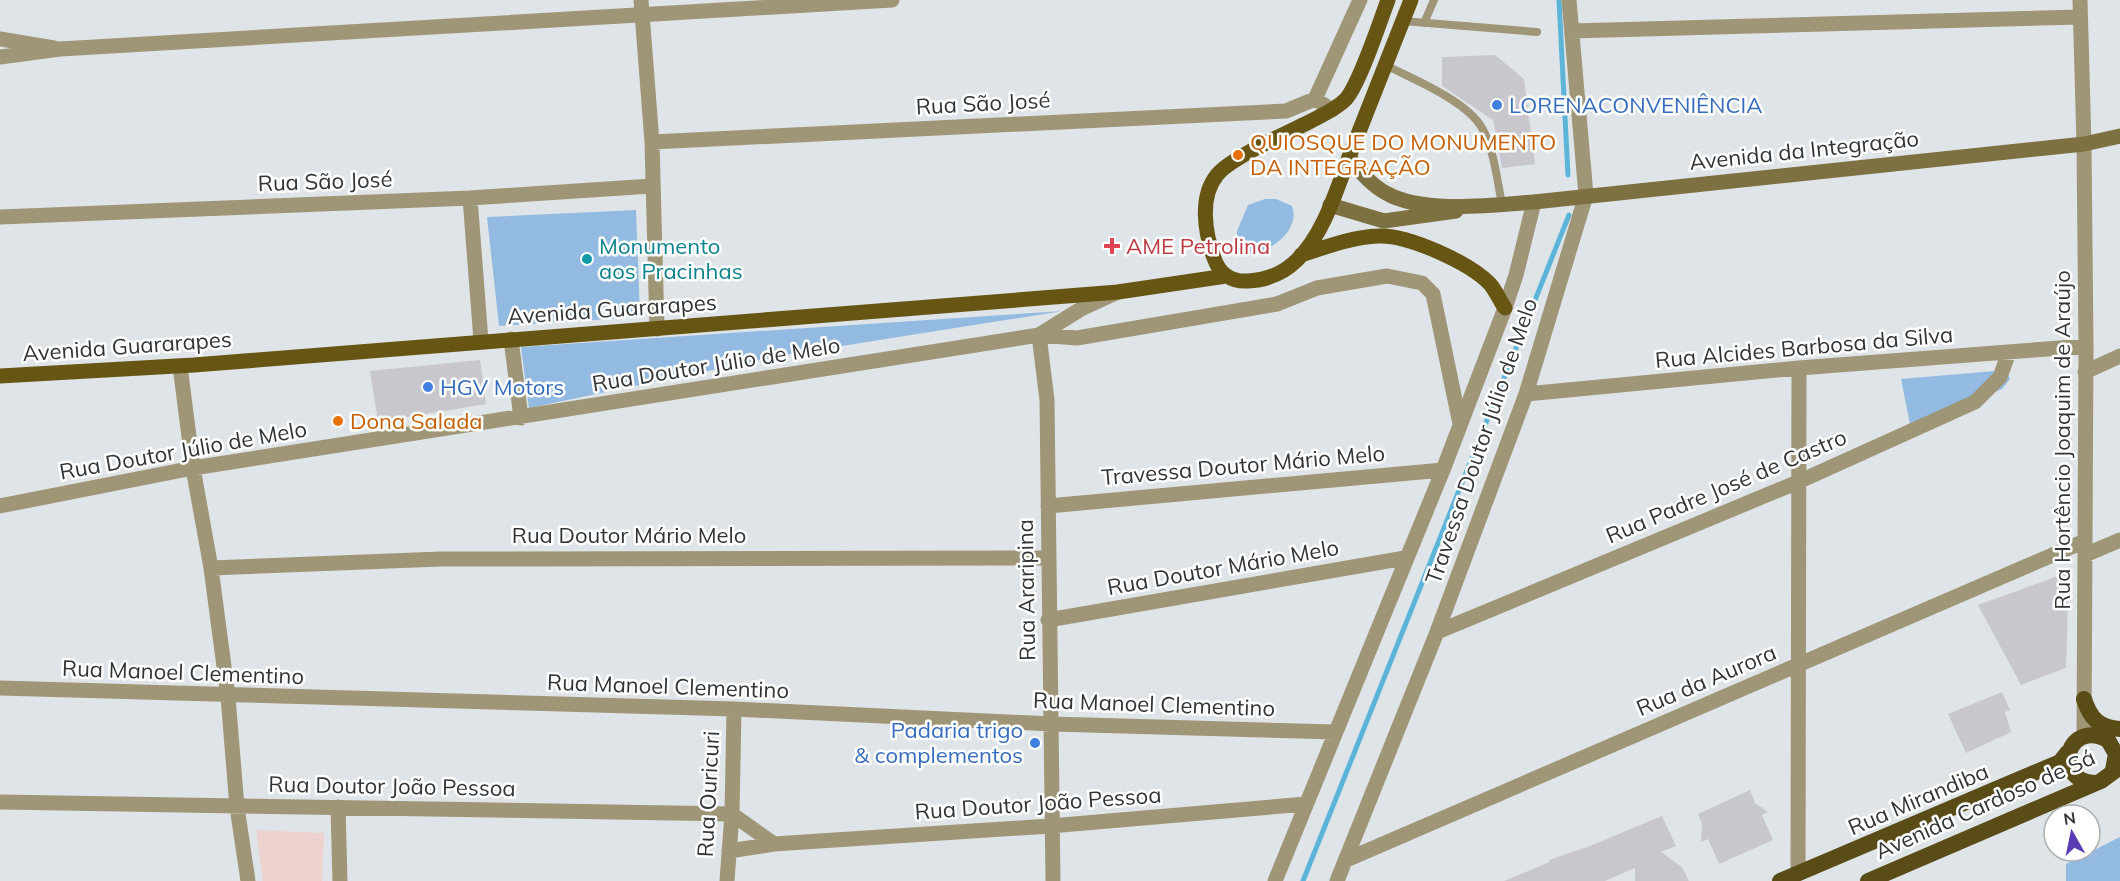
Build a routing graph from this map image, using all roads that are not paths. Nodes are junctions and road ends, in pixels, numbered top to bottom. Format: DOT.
graph roads {
  1 [pos="641,0"];
  2 [pos="892,0"];
  3 [pos="1360,0"];
  4 [pos="1388,0"];
  5 [pos="1411,0"];
  6 [pos="1434,0"];
  7 [pos="1569,0"];
  8 [pos="2080,0"];
  9 [pos="642,16"];
  10 [pos="2080,16"];
  11 [pos="1403,21"];
  12 [pos="1424,23"];
  13 [pos="1537,32"];
  14 [pos="1572,32"];
  15 [pos="0,39"];
  16 [pos="60,49"];
  17 [pos="0,57"];
  18 [pos="1385,65"];
  19 [pos="1315,99"];
  20 [pos="1332,110"];
  21 [pos="2120,136"];
  22 [pos="652,142"];
  23 [pos="2084,144"];
  24 [pos="1349,157"];
  25 [pos="652,186"];
  26 [pos="1586,195"];
  27 [pos="470,198"];
  28 [pos="1534,202"];
  29 [pos="1497,204"];
  30 [pos="1330,205"];
  31 [pos="0,217"];
  32 [pos="1301,255"];
  33 [pos="1226,276"];
  34 [pos="1118,292"];
  35 [pos="1433,294"];
  36 [pos="1504,308"];
  37 [pos="657,329"];
  38 [pos="1039,335"];
  39 [pos="511,339"];
  40 [pos="481,341"];
  41 [pos="2086,346"];
  42 [pos="2009,352"];
  43 [pos="2120,356"];
  44 [pos="180,366"];
  45 [pos="1799,368"];
  46 [pos="2085,372"];
  47 [pos="0,376"];
  48 [pos="1526,394"];
  49 [pos="521,418"];
  50 [pos="1460,424"];
  51 [pos="193,468"];
  52 [pos="1443,470"];
  53 [pos="1798,482"];
  54 [pos="0,506"];
  55 [pos="1048,506"];
  56 [pos="2120,540"];
  57 [pos="2085,548"];
  58 [pos="1048,558"];
  59 [pos="1405,558"];
  60 [pos="211,568"];
  61 [pos="1048,620"];
  62 [pos="1437,632"];
  63 [pos="1800,664"];
  64 [pos="0,688"];
  65 [pos="228,697"];
  66 [pos="2084,699"];
  67 [pos="735,709"];
  68 [pos="1052,724"];
  69 [pos="2120,730"];
  70 [pos="1335,732"];
  71 [pos="2092,736"];
  72 [pos="2068,752"];
  73 [pos="2117,768"];
  74 [pos="2094,783"];
  75 [pos="0,802"];
  76 [pos="1306,804"];
  77 [pos="237,807"];
  78 [pos="338,807"];
  79 [pos="732,814"];
  80 [pos="1050,826"];
  81 [pos="774,844"];
  82 [pos="729,851"];
  83 [pos="1346,860"];
  84 [pos="1798,873"];
  85 [pos="249,881"];
  86 [pos="339,881"];
  87 [pos="727,881"];
  88 [pos="1053,881"];
  89 [pos="1275,881"];
  90 [pos="1337,881"];
  91 [pos="1780,881"];
  92 [pos="1868,881"];
  1 -- 9 [label="street"];
  2 -- 9 [label="street"];
  3 -- 19 [label="street"];
  4 -- 20 [label="main road"];
  5 -- 11 [label="main road"];
  6 -- 12 [label="lane"];
  7 -- 14 [label="street, Travessa Doutor Júlio de Melo"];
  8 -- 10 [label="street, Rua Hortêncio Joaquim de Araújo"];
  9 -- 16 [label="street"];
  9 -- 22 [label="street"];
  10 -- 14 [label="street"];
  10 -- 23 [label="street, Rua Hortêncio Joaquim de Araújo"];
  11 -- 12 [label="lane"];
  11 -- 18 [label="main road"];
  12 -- 13 [label="lane"];
  14 -- 26 [label="street, Travessa Doutor Júlio de Melo"];
  15 -- 16 [label="street"];
  16 -- 17 [label="street"];
  18 -- 24 [label="main road"];
  18 -- 29 [label="lane"];
  19 -- 20 [label="street"];
  19 -- 22 [label="street, Rua São José"];
  20 -- 33 [label="main road"];
  21 -- 23 [label="main road, Avenida da Integração"];
  22 -- 25 [label="street"];
  23 -- 26 [label="main road, Avenida da Integração"];
  23 -- 41 [label="street, Rua Hortêncio Joaquim de Araújo"];
  24 -- 29 [label="main road, Avenida da Integração"];
  24 -- 30 [label="main road"];
  25 -- 27 [label="street, Rua São José"];
  25 -- 37 [label="street"];
  26 -- 28 [label="main road, Avenida da Integração"];
  26 -- 48 [label="street, Travessa Doutor Júlio de Melo"];
  27 -- 31 [label="street, Rua São José"];
  27 -- 40 [label="street"];
  28 -- 29 [label="main road, Avenida da Integração"];
  28 -- 36 [label="street, Travessa Doutor Júlio de Melo"];
  29 -- 30 [label="main road, Avenida da Integração"];
  30 -- 32 [label="main road"];
  32 -- 33 [label="main road, Avenida Guararapes"];
  32 -- 36 [label="main road"];
  33 -- 34 [label="main road, Avenida Guararapes"];
  34 -- 37 [label="main road, Avenida Guararapes"];
  34 -- 38 [label="street"];
  35 -- 38 [label="street, Rua Doutor Júlio de Melo"];
  35 -- 50 [label="street, Travessa Doutor Júlio de Melo"];
  36 -- 50 [label="street, Travessa Doutor Júlio de Melo"];
  37 -- 39 [label="main road, Avenida Guararapes"];
  38 -- 49 [label="street, Rua Doutor Júlio de Melo"];
  38 -- 55 [label="street, Rua Araripina"];
  39 -- 40 [label="main road, Avenida Guararapes"];
  39 -- 49 [label="street"];
  40 -- 44 [label="main road, Avenida Guararapes"];
  41 -- 42 [label="street, Rua Alcides Barbosa da Silva"];
  41 -- 46 [label="street, Rua Hortêncio Joaquim de Araújo"];
  42 -- 45 [label="street, Rua Alcides Barbosa da Silva"];
  42 -- 53 [label="street, Rua Padre José de Castro"];
  43 -- 46 [label="street"];
  44 -- 47 [label="main road, Avenida Guararapes"];
  44 -- 51 [label="street"];
  45 -- 48 [label="street, Rua Alcides Barbosa da Silva"];
  45 -- 53 [label="street"];
  46 -- 57 [label="street, Rua Hortêncio Joaquim de Araújo"];
  48 -- 62 [label="street, Travessa Doutor Júlio de Melo"];
  49 -- 51 [label="street, Rua Doutor Júlio de Melo"];
  50 -- 52 [label="street, Travessa Doutor Júlio de Melo"];
  51 -- 54 [label="street, Rua Doutor Júlio de Melo"];
  51 -- 60 [label="street"];
  52 -- 55 [label="street, Travessa Doutor Mário Melo"];
  52 -- 59 [label="street, Travessa Doutor Júlio de Melo"];
  53 -- 62 [label="street, Rua Padre José de Castro"];
  53 -- 63 [label="street"];
  55 -- 58 [label="street, Rua Araripina"];
  56 -- 57 [label="street, Rua da Aurora"];
  57 -- 63 [label="street, Rua da Aurora"];
  57 -- 66 [label="street, Rua Hortêncio Joaquim de Araújo"];
  58 -- 60 [label="street, Rua Doutor Mário Melo"];
  58 -- 61 [label="street, Rua Araripina"];
  59 -- 61 [label="street, Rua Doutor Mário Melo"];
  59 -- 70 [label="street, Travessa Doutor Júlio de Melo"];
  60 -- 65 [label="street"];
  61 -- 68 [label="street, Rua Araripina"];
  62 -- 83 [label="street, Travessa Doutor Júlio de Melo"];
  63 -- 83 [label="street, Rua da Aurora"];
  63 -- 84 [label="street"];
  64 -- 65 [label="street, Rua Manoel Clementino"];
  65 -- 67 [label="street, Rua Manoel Clementino"];
  65 -- 77 [label="street"];
  66 -- 69 [label="highway"];
  66 -- 71 [label="street, Rua Hortêncio Joaquim de Araújo"];
  67 -- 68 [label="street, Rua Manoel Clementino"];
  67 -- 79 [label="street, Rua Ouricuri"];
  68 -- 70 [label="street, Rua Manoel Clementino"];
  68 -- 80 [label="street, Rua Araripina"];
  69 -- 71 [label="highway"];
  70 -- 76 [label="street, Travessa Doutor Júlio de Melo"];
  71 -- 72 [label="highway"];
  71 -- 73 [label="highway"];
  72 -- 74 [label="highway"];
  72 -- 84 [label="highway, Rua Mirandiba"];
  73 -- 74 [label="highway, Avenida Cardoso de Sá"];
  74 -- 92 [label="highway, Avenida Cardoso de Sá"];
  75 -- 77 [label="street, Rua Doutor João Pessoa"];
  76 -- 80 [label="street, Rua Doutor João Pessoa"];
  76 -- 89 [label="street, Travessa Doutor Júlio de Melo"];
  77 -- 78 [label="street, Rua Doutor João Pessoa"];
  77 -- 85 [label="street"];
  78 -- 79 [label="street, Rua Doutor João Pessoa"];
  78 -- 86 [label="street"];
  79 -- 81 [label="street"];
  79 -- 82 [label="street, Rua Ouricuri"];
  80 -- 81 [label="street, Rua Doutor João Pessoa"];
  80 -- 88 [label="street, Rua Araripina"];
  81 -- 82 [label="street, Rua Doutor João Pessoa"];
  82 -- 87 [label="street, Rua Ouricuri"];
  83 -- 90 [label="street, Travessa Doutor Júlio de Melo"];
  84 -- 91 [label="highway, Rua Mirandiba"];
}
